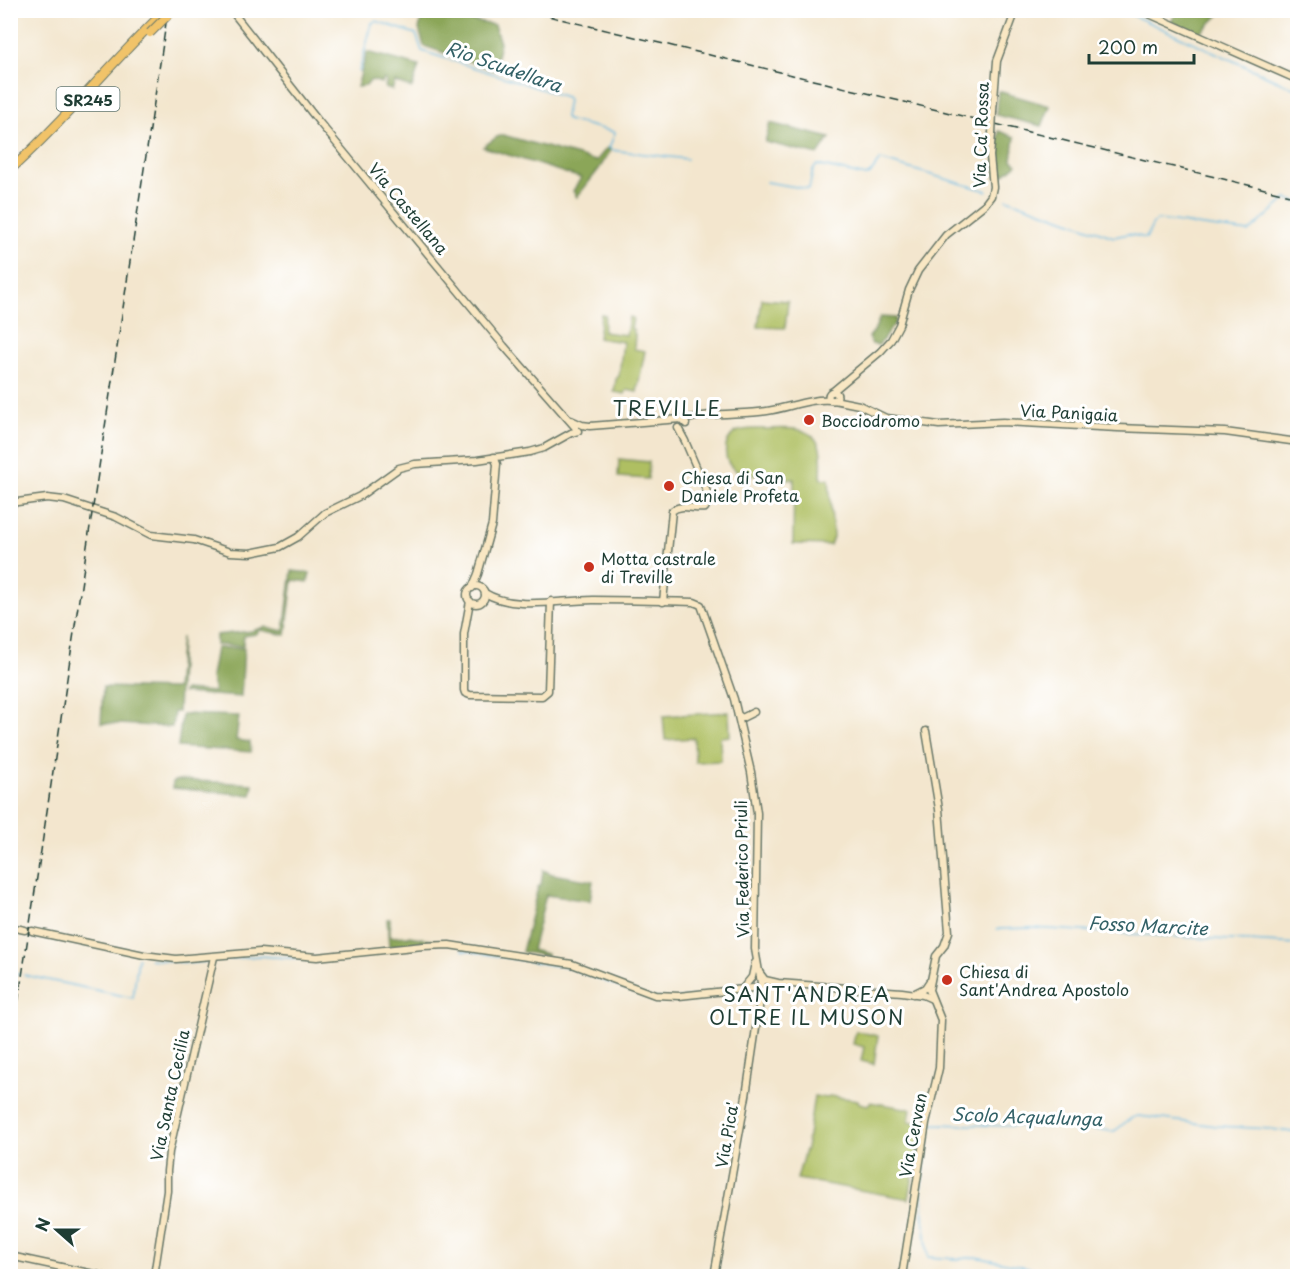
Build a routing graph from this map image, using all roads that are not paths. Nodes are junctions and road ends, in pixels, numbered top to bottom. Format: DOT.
graph roads {
  1 [pos="166,10"];
  2 [pos="173,10"];
  3 [pos="231,10"];
  4 [pos="1016,10"];
  5 [pos="1140,10"];
  6 [pos="148,31"];
  7 [pos="1298,80"];
  8 [pos="24,161"];
  9 [pos="10,170"];
  10 [pos="10,176"];
  11 [pos="834,396"];
  12 [pos="681,424"];
  13 [pos="578,428"];
  14 [pos="1298,442"];
  15 [pos="506,455"];
  16 [pos="492,460"];
  17 [pos="10,503"];
  18 [pos="478,574"];
  19 [pos="472,588"];
  20 [pos="482,590"];
  21 [pos="495,599"];
  22 [pos="551,601"];
  23 [pos="476,602"];
  24 [pos="663,602"];
  25 [pos="926,731"];
  26 [pos="10,927"];
  27 [pos="756,956"];
  28 [pos="214,957"];
  29 [pos="764,984"];
  30 [pos="740,989"];
  31 [pos="927,993"];
  32 [pos="10,1256"];
  33 [pos="103,1276"];
  34 [pos="154,1276"];
  35 [pos="714,1276"];
  36 [pos="902,1276"];
  1 -- 6 [label="highway, SR245"];
  2 -- 6 [label="highway, SR245, bridge"];
  3 -- 13 [label="street, Via Castellana"];
  4 -- 11 [label="street, Via Ca' Rossa, bridge"];
  5 -- 7 [label="street"];
  6 -- 8 [label="highway, SR245"];
  8 -- 9 [label="highway, SR245"];
  8 -- 10 [label="highway, SR245"];
  11 -- 12 [label="street"];
  11 -- 14 [label="street, Via Panigaia"];
  12 -- 13 [label="street"];
  12 -- 24 [label="street"];
  13 -- 15 [label="street"];
  15 -- 16 [label="street"];
  15 -- 16 [label="street"];
  16 -- 17 [label="street"];
  16 -- 18 [label="street"];
  18 -- 19 [label="street"];
  18 -- 20 [label="street"];
  19 -- 20 [label="street"];
  19 -- 23 [label="street"];
  20 -- 21 [label="street"];
  20 -- 23 [label="street"];
  21 -- 22 [label="street"];
  21 -- 23 [label="street"];
  22 -- 23 [label="street"];
  22 -- 24 [label="street"];
  24 -- 27 [label="street, Via Federico Priuli"];
  25 -- 31 [label="street"];
  26 -- 28 [label="street"];
  27 -- 29 [label="street, Via Federico Priuli"];
  27 -- 30 [label="street"];
  28 -- 30 [label="street"];
  28 -- 34 [label="street, Via Santa Cecilia"];
  29 -- 30 [label="street"];
  29 -- 31 [label="street"];
  29 -- 35 [label="street, Via Pica'"];
  31 -- 36 [label="street, Via Cervan"];
  32 -- 33 [label="street"];
}
